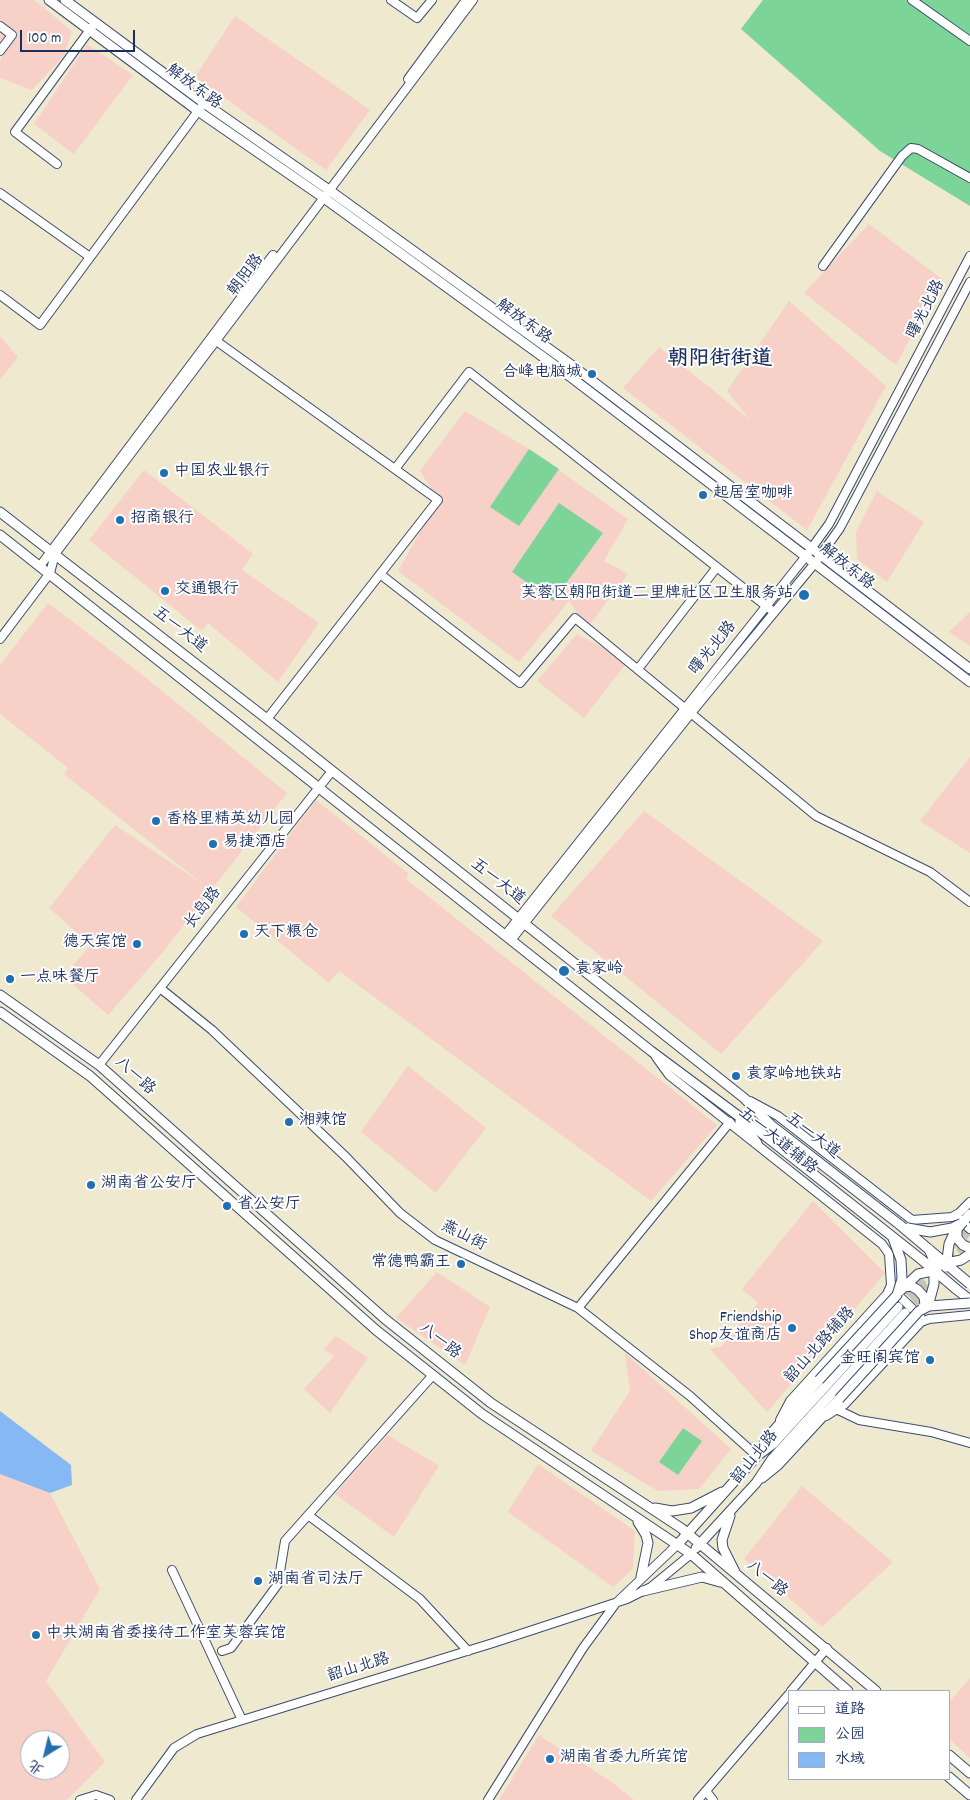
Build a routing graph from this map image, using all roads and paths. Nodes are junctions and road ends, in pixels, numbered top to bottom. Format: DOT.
graph roads {
  1 [pos="49,0"];
  2 [pos="65,0"];
  3 [pos="391,0"];
  4 [pos="432,0"];
  5 [pos="466,0"];
  6 [pos="473,0"];
  7 [pos="912,0"];
  8 [pos="0,26"];
  9 [pos="92,27"];
  10 [pos="970,42"];
  11 [pos="0,51"];
  12 [pos="201,107"];
  13 [pos="57,164"];
  14 [pos="970,178"];
  15 [pos="324,192"];
  16 [pos="0,193"];
  17 [pos="970,256"];
  18 [pos="90,257"];
  19 [pos="823,266"];
  20 [pos="970,282"];
  21 [pos="0,295"];
  22 [pos="215,340"];
  23 [pos="395,469"];
  24 [pos="0,512"];
  25 [pos="0,535"];
  26 [pos="53,552"];
  27 [pos="808,553"];
  28 [pos="818,560"];
  29 [pos="40,566"];
  30 [pos="718,567"];
  31 [pos="50,573"];
  32 [pos="380,574"];
  33 [pos="767,605"];
  34 [pos="774,612"];
  35 [pos="0,639"];
  36 [pos="638,669"];
  37 [pos="970,669"];
  38 [pos="970,682"];
  39 [pos="688,710"];
  40 [pos="268,719"];
  41 [pos="332,771"];
  42 [pos="320,786"];
  43 [pos="970,902"];
  44 [pos="521,921"];
  45 [pos="509,937"];
  46 [pos="160,988"];
  47 [pos="0,994"];
  48 [pos="0,1012"];
  49 [pos="652,1051"];
  50 [pos="99,1065"];
  51 [pos="744,1098"];
  52 [pos="734,1113"];
  53 [pos="730,1122"];
  54 [pos="757,1144"];
  55 [pos="970,1202"];
  56 [pos="970,1214"];
  57 [pos="912,1220"];
  58 [pos="959,1222"];
  59 [pos="900,1225"];
  60 [pos="970,1229"];
  61 [pos="890,1234"];
  62 [pos="927,1246"];
  63 [pos="970,1248"];
  64 [pos="888,1251"];
  65 [pos="970,1254"];
  66 [pos="934,1267"];
  67 [pos="946,1267"];
  68 [pos="970,1284"];
  69 [pos="904,1287"];
  70 [pos="956,1289"];
  71 [pos="894,1291"];
  72 [pos="970,1302"];
  73 [pos="578,1308"];
  74 [pos="922,1308"];
  75 [pos="970,1315"];
  76 [pos="924,1320"];
  77 [pos="433,1375"];
  78 [pos="836,1409"];
  79 [pos="822,1418"];
  80 [pos="777,1426"];
  81 [pos="970,1443"];
  82 [pos="757,1456"];
  83 [pos="756,1483"];
  84 [pos="731,1487"];
  85 [pos="646,1504"];
  86 [pos="733,1509"];
  87 [pos="308,1515"];
  88 [pos="635,1518"];
  89 [pos="688,1534"];
  90 [pos="678,1544"];
  91 [pos="700,1545"];
  92 [pos="691,1554"];
  93 [pos="172,1570"];
  94 [pos="641,1577"];
  95 [pos="739,1578"];
  96 [pos="724,1583"];
  97 [pos="642,1591"];
  98 [pos="616,1603"];
  99 [pos="828,1648"];
  100 [pos="222,1651"];
  101 [pos="468,1651"];
  102 [pos="815,1664"];
  103 [pos="793,1690"];
  104 [pos="847,1690"];
  105 [pos="875,1690"];
  106 [pos="788,1695"];
  107 [pos="242,1720"];
  108 [pos="950,1756"];
  109 [pos="970,1774"];
  110 [pos="950,1778"];
  111 [pos="706,1792"];
  112 [pos="970,1795"];
  113 [pos="80,1800"];
  114 [pos="110,1800"];
  115 [pos="136,1800"];
  116 [pos="488,1800"];
  117 [pos="698,1800"];
  118 [pos="713,1800"];
  1 -- 9 [label="main road, 解放东路"];
  2 -- 9 [label="main road, 解放东路"];
  3 -- 4 [label="street"];
  5 -- 15 [label="street, 朝阳路"];
  6 -- 15 [label="street, 朝阳路"];
  7 -- 10 [label="street"];
  8 -- 11 [label="street"];
  9 -- 12 [label="main road, 解放东路"];
  9 -- 13 [label="street"];
  12 -- 15 [label="main road, 解放东路"];
  12 -- 18 [label="street"];
  14 -- 19 [label="street"];
  15 -- 22 [label="street, 朝阳路"];
  15 -- 26 [label="street, 朝阳路"];
  15 -- 27 [label="main road, 解放东路"];
  16 -- 18 [label="street"];
  17 -- 27 [label="street, 曙光北路"];
  18 -- 21 [label="street"];
  20 -- 28 [label="street, 曙光北路"];
  22 -- 23 [label="street"];
  22 -- 26 [label="street, 朝阳路"];
  23 -- 30 [label="street"];
  23 -- 32 [label="street"];
  24 -- 26 [label="main road, 五一大道"];
  25 -- 29 [label="main road, 五一大道"];
  26 -- 29 [label="street, 朝阳路"];
  26 -- 31 [label="street, 朝阳路"];
  26 -- 40 [label="main road, 五一大道"];
  27 -- 28 [label="main road, 解放东路"];
  27 -- 33 [label="street, 曙光北路"];
  28 -- 34 [label="street, 曙光北路"];
  28 -- 37 [label="main road, 解放东路"];
  28 -- 38 [label="main road, 解放东路"];
  29 -- 31 [label="main road, 五一大道"];
  30 -- 33 [label="street"];
  30 -- 36 [label="street"];
  31 -- 35 [label="street"];
  31 -- 42 [label="main road, 五一大道"];
  32 -- 36 [label="street"];
  32 -- 40 [label="street"];
  33 -- 34 [label="street"];
  33 -- 39 [label="street, 曙光北路"];
  34 -- 39 [label="street, 曙光北路"];
  36 -- 39 [label="street"];
  39 -- 43 [label="street"];
  39 -- 44 [label="street, 曙光北路"];
  40 -- 41 [label="main road, 五一大道"];
  41 -- 42 [label="street, 长岛路"];
  41 -- 44 [label="main road, 五一大道"];
  42 -- 45 [label="main road, 五一大道"];
  42 -- 46 [label="street, 长岛路"];
  44 -- 45 [label="street, 曙光北路"];
  44 -- 51 [label="main road, 五一大道"];
  45 -- 49 [label="main road, 五一大道"];
  46 -- 50 [label="street, 长岛路"];
  46 -- 73 [label="street, 燕山街"];
  47 -- 50 [label="main road, 八一路"];
  48 -- 77 [label="main road, 八一路"];
  49 -- 52 [label="main road, 五一大道"];
  49 -- 53 [label="street, 五一大道辅路"];
  50 -- 85 [label="main road, 八一路"];
  51 -- 57 [label="street, 五一大道辅路"];
  51 -- 59 [label="main road, 五一大道"];
  52 -- 54 [label="main road"];
  52 -- 61 [label="main road, 五一大道, bridge"];
  53 -- 54 [label="street, 五一大道辅路"];
  53 -- 73 [label="street"];
  54 -- 64 [label="street, 五一大道辅路"];
  55 -- 58 [label="street"];
  56 -- 58 [label="main road"];
  57 -- 58 [label="street"];
  57 -- 64 [label="street"];
  58 -- 59 [label="main road, bridge"];
  58 -- 60 [label="street"];
  58 -- 63 [label="main road, bridge"];
  58 -- 67 [label="main road, bridge"];
  59 -- 62 [label="main road, 五一大道, bridge"];
  61 -- 66 [label="main road, 五一大道, bridge"];
  61 -- 71 [label="main road, bridge"];
  62 -- 66 [label="main road, bridge"];
  62 -- 67 [label="main road, 五一大道, bridge"];
  64 -- 71 [label="street"];
  65 -- 67 [label="main road, bridge"];
  66 -- 67 [label="main road, bridge"];
  66 -- 69 [label="main road, bridge"];
  66 -- 70 [label="main road, 五一大道, bridge"];
  66 -- 74 [label="main road, bridge"];
  67 -- 68 [label="main road, bridge"];
  67 -- 70 [label="main road, bridge"];
  69 -- 71 [label="main road, bridge"];
  69 -- 74 [label="main road, bridge"];
  70 -- 72 [label="main road, 五一大道"];
  71 -- 76 [label="street"];
  71 -- 80 [label="main road, bridge"];
  71 -- 80 [label="street, 韶山北路辅路"];
  72 -- 74 [label="main road, bridge"];
  73 -- 82 [label="street, 燕山街"];
  74 -- 79 [label="main road, bridge"];
  75 -- 76 [label="street"];
  76 -- 78 [label="street"];
  77 -- 87 [label="street"];
  77 -- 88 [label="main road, 八一路"];
  78 -- 79 [label="street"];
  78 -- 81 [label="street"];
  79 -- 83 [label="main road"];
  80 -- 82 [label="main road"];
  82 -- 83 [label="main road, 韶山北路"];
  82 -- 84 [label="main road, 韶山北路"];
  83 -- 86 [label="main road, 韶山北路"];
  84 -- 85 [label="main road"];
  84 -- 89 [label="main road, 韶山北路"];
  85 -- 89 [label="main road, 八一路"];
  86 -- 91 [label="main road, 韶山北路"];
  86 -- 95 [label="main road"];
  87 -- 100 [label="street"];
  87 -- 101 [label="street"];
  88 -- 90 [label="main road, 八一路"];
  88 -- 94 [label="main road"];
  89 -- 90 [label="main road, 韶山北路"];
  89 -- 91 [label="main road, 八一路"];
  90 -- 92 [label="main road, 八一路"];
  90 -- 94 [label="street, 韶山北路"];
  91 -- 92 [label="main road, 韶山北路"];
  91 -- 95 [label="main road, 八一路"];
  92 -- 96 [label="main road, 八一路"];
  92 -- 97 [label="street, 韶山北路"];
  93 -- 107 [label="street"];
  94 -- 98 [label="street, 韶山北路"];
  95 -- 99 [label="main road, 八一路"];
  96 -- 97 [label="main road"];
  96 -- 102 [label="main road, 八一路"];
  97 -- 98 [label="street, 韶山北路"];
  98 -- 101 [label="street, 韶山北路"];
  98 -- 116 [label="street"];
  99 -- 102 [label="street"];
  99 -- 105 [label="main road, 八一路"];
  101 -- 107 [label="street, 韶山北路"];
  102 -- 103 [label="street"];
  102 -- 104 [label="main road, 八一路"];
  106 -- 111 [label="street"];
  107 -- 115 [label="street, 韶山北路"];
  108 -- 109 [label="main road"];
  110 -- 112 [label="main road"];
  111 -- 117 [label="street"];
  111 -- 118 [label="street"];
  113 -- 114 [label="street"];
}
